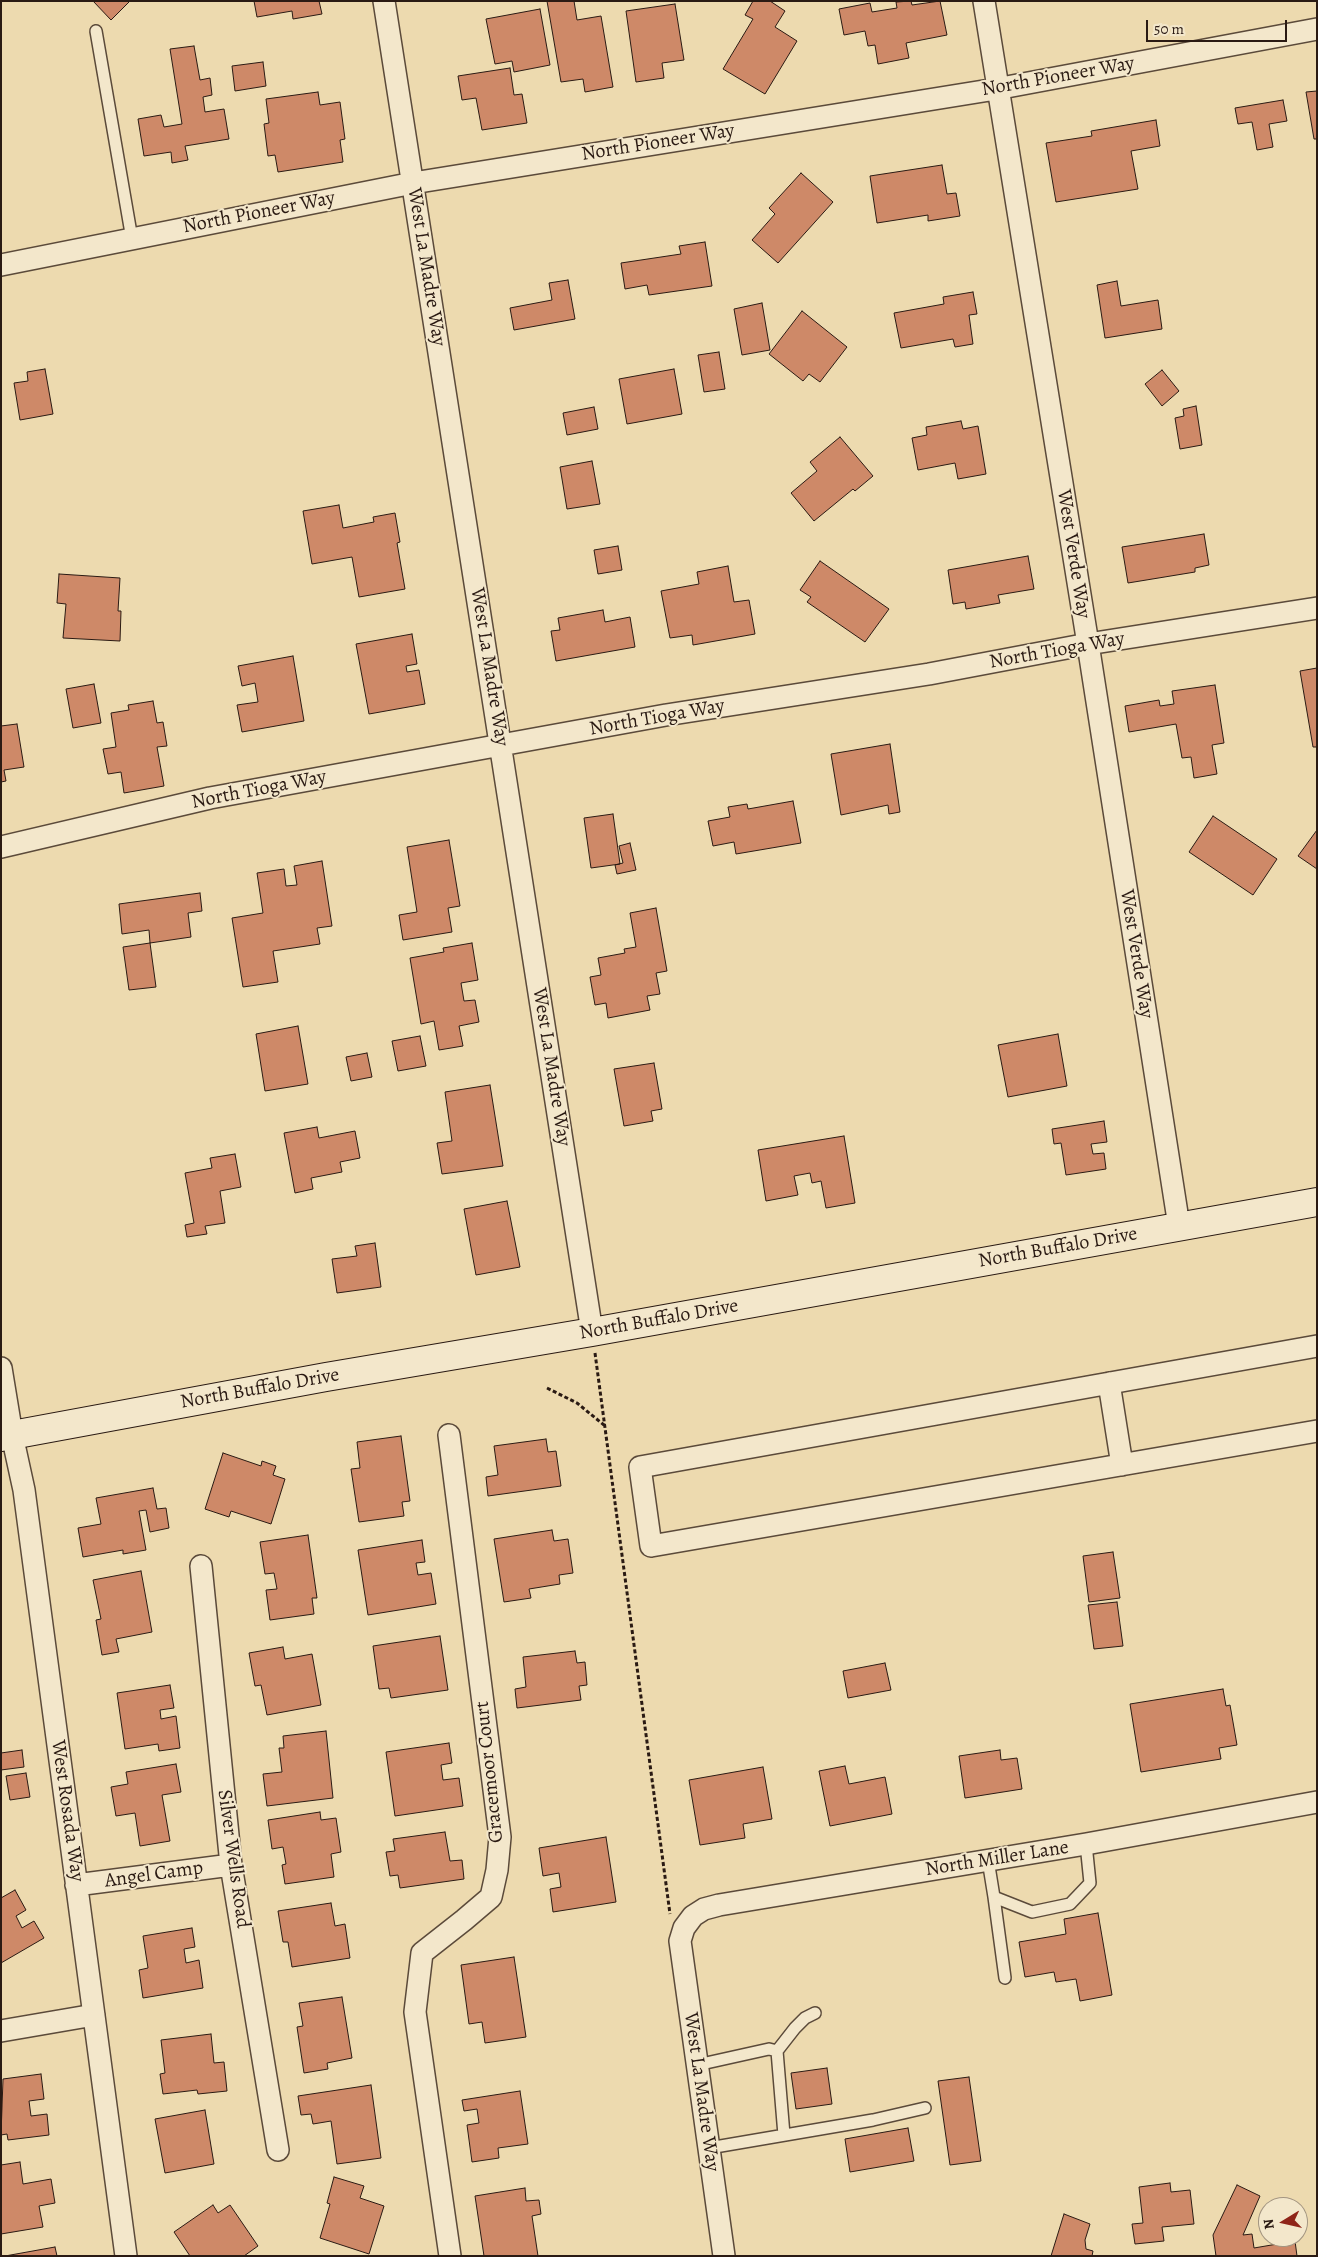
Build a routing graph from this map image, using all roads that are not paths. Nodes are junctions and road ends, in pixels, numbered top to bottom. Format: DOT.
graph roads {
  1 [pos="384,1"];
  2 [pos="984,1"];
  3 [pos="1317,30"];
  4 [pos="96,32"];
  5 [pos="996,89"];
  6 [pos="413,183"];
  7 [pos="132,239"];
  8 [pos="1,265"];
  9 [pos="1317,608"];
  10 [pos="1088,644"];
  11 [pos="501,745"];
  12 [pos="1,847"];
  13 [pos="1317,1202"];
  14 [pos="1179,1226"];
  15 [pos="592,1332"];
  16 [pos="1317,1346"];
  17 [pos="1,1368"];
  18 [pos="1109,1384"];
  19 [pos="1317,1431"];
  20 [pos="449,1435"];
  21 [pos="6,1436"];
  22 [pos="1122,1465"];
  23 [pos="201,1566"];
  24 [pos="1317,1802"];
  25 [pos="1086,1844"];
  26 [pos="988,1860"];
  27 [pos="231,1865"];
  28 [pos="76,1885"];
  29 [pos="994,1897"];
  30 [pos="684,1928"];
  31 [pos="1005,1978"];
  32 [pos="815,2013"];
  33 [pos="94,2016"];
  34 [pos="1,2031"];
  35 [pos="777,2050"];
  36 [pos="697,2064"];
  37 [pos="925,2108"];
  38 [pos="784,2135"];
  39 [pos="709,2148"];
  40 [pos="278,2150"];
  41 [pos="126,2256"];
  42 [pos="450,2256"];
  43 [pos="724,2256"];
  1 -- 6 [label="street, West La Madre Way"];
  2 -- 5 [label="street, West Verde Way"];
  3 -- 5 [label="street, North Pioneer Way"];
  4 -- 7 [label="lane"];
  5 -- 6 [label="street, North Pioneer Way"];
  5 -- 10 [label="street, West Verde Way"];
  6 -- 7 [label="street, North Pioneer Way"];
  6 -- 11 [label="street, West La Madre Way"];
  7 -- 8 [label="street, North Pioneer Way"];
  9 -- 10 [label="street, North Tioga Way"];
  10 -- 11 [label="street, North Tioga Way"];
  10 -- 14 [label="street, West Verde Way"];
  11 -- 12 [label="street, North Tioga Way"];
  11 -- 15 [label="street, West La Madre Way"];
  13 -- 14 [label="street, North Buffalo Drive"];
  14 -- 15 [label="street, North Buffalo Drive"];
  15 -- 21 [label="street, North Buffalo Drive"];
  16 -- 18 [label="street"];
  17 -- 21 [label="street, West Rosada Way"];
  18 -- 22 [label="street"];
  18 -- 22 [label="street"];
  19 -- 22 [label="street"];
  20 -- 42 [label="street, Gracemoor Court"];
  21 -- 28 [label="street, West Rosada Way"];
  23 -- 27 [label="street, Silver Wells Road"];
  24 -- 25 [label="street, North Miller Lane"];
  25 -- 26 [label="street, North Miller Lane"];
  25 -- 29 [label="lane"];
  26 -- 29 [label="lane"];
  26 -- 30 [label="street, North Miller Lane"];
  27 -- 28 [label="street, Angel Camp"];
  27 -- 40 [label="street, Silver Wells Road"];
  28 -- 33 [label="street, West Rosada Way"];
  29 -- 31 [label="lane"];
  30 -- 36 [label="street, West La Madre Way"];
  32 -- 35 [label="lane"];
  33 -- 34 [label="street"];
  33 -- 41 [label="street, West Rosada Way"];
  35 -- 36 [label="lane"];
  35 -- 38 [label="lane"];
  36 -- 39 [label="street, West La Madre Way"];
  37 -- 38 [label="lane"];
  38 -- 39 [label="lane"];
  39 -- 43 [label="street, West La Madre Way"];
}
